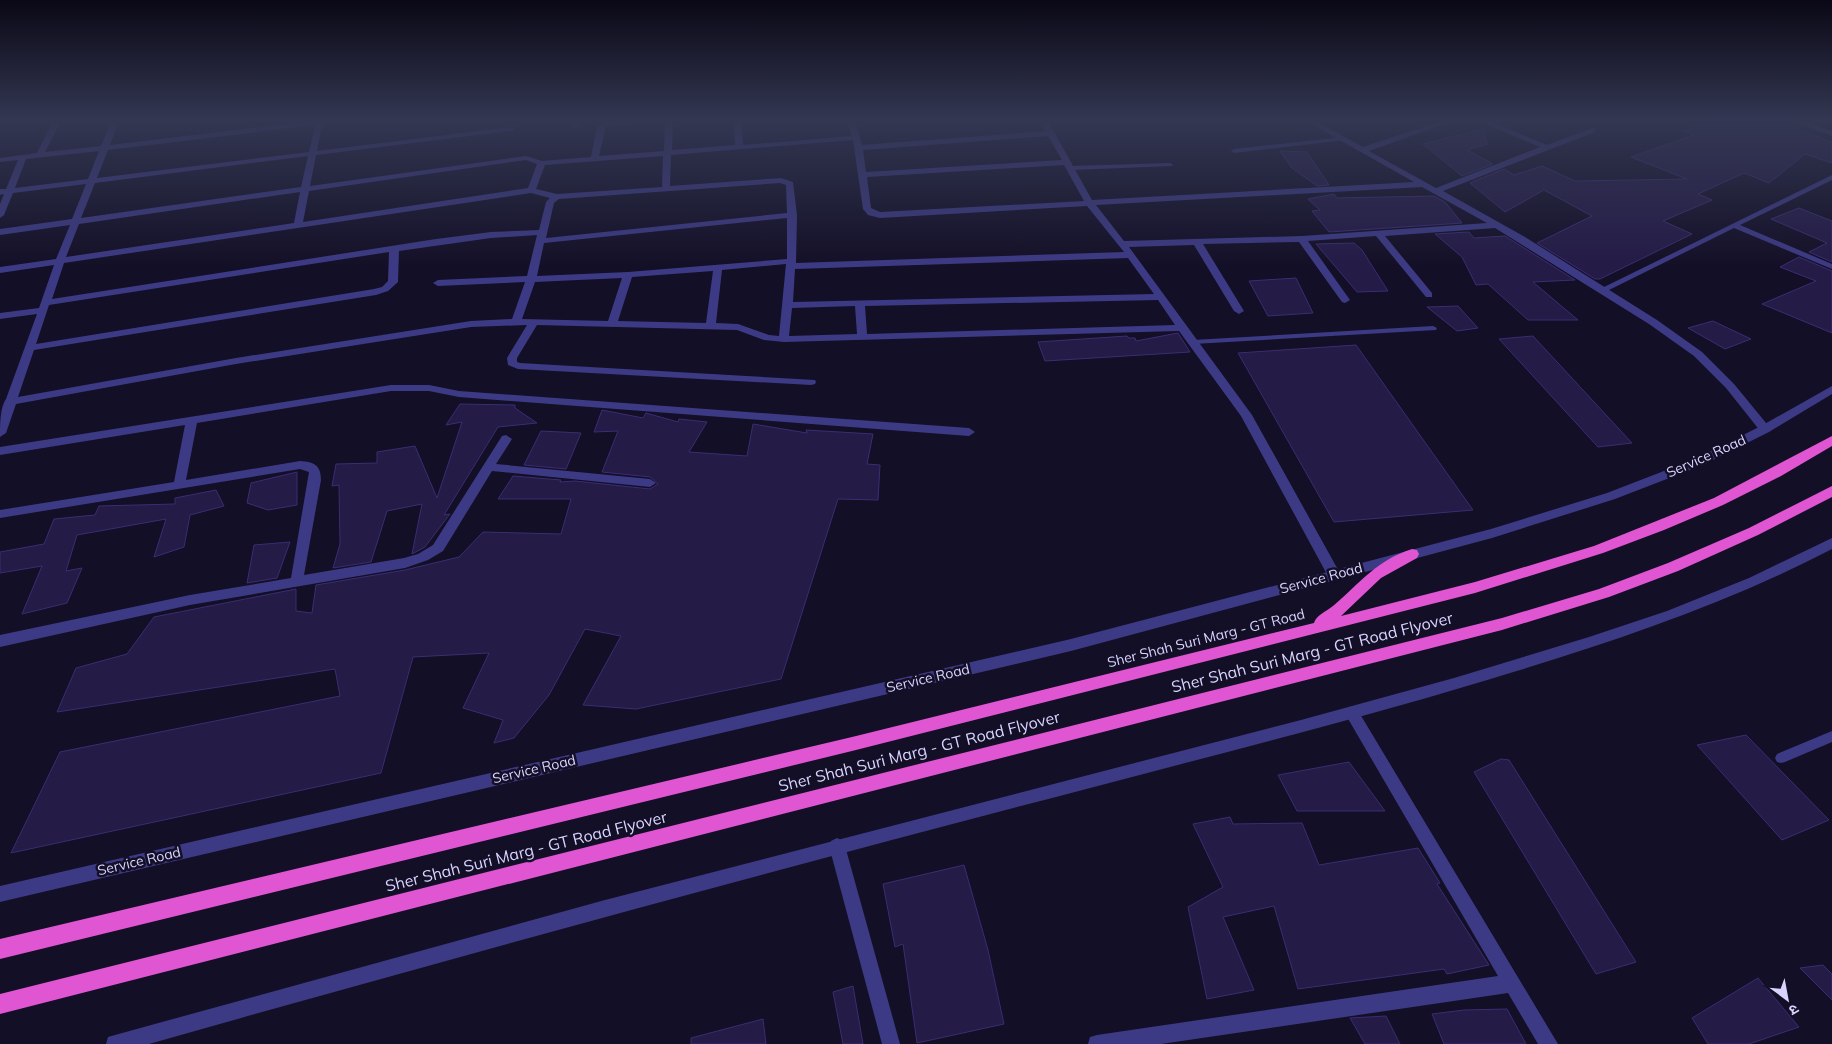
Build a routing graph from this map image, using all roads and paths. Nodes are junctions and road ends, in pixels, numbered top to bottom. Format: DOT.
graph roads {
  1 [pos="16,170"];
  2 [pos="95,170"];
  3 [pos="187,170"];
  4 [pos="308,170"];
  5 [pos="442,170"];
  6 [pos="539,170"];
  7 [pos="667,170"];
  8 [pos="861,170"];
  9 [pos="971,170"];
  10 [pos="1072,170"];
  11 [pos="1399,170"];
  12 [pos="1489,170"];
  13 [pos="862,175"];
  14 [pos="1832,177"];
  15 [pos="90,182"];
  16 [pos="1424,184"];
  17 [pos="666,188"];
  18 [pos="304,189"];
  19 [pos="531,190"];
  20 [pos="1436,191"];
  21 [pos="5,192"];
  22 [pos="557,197"];
  23 [pos="1089,202"];
  24 [pos="793,214"];
  25 [pos="0,215"];
  26 [pos="75,222"];
  27 [pos="298,224"];
  28 [pos="1497,225"];
  29 [pos="1734,225"];
  30 [pos="0,232"];
  31 [pos="1379,234"];
  32 [pos="543,236"];
  33 [pos="1302,239"];
  34 [pos="1198,243"];
  35 [pos="1121,244"];
  36 [pos="394,249"];
  37 [pos="1131,255"];
  38 [pos="60,261"];
  39 [pos="792,264"];
  40 [pos="718,267"];
  41 [pos="1832,267"];
  42 [pos="0,270"];
  43 [pos="628,275"];
  44 [pos="531,280"];
  45 [pos="438,283"];
  46 [pos="1604,289"];
  47 [pos="1429,295"];
  48 [pos="1161,296"];
  49 [pos="1345,300"];
  50 [pos="860,303"];
  51 [pos="788,305"];
  52 [pos="44,307"];
  53 [pos="1239,311"];
  54 [pos="0,316"];
  55 [pos="516,322"];
  56 [pos="533,323"];
  57 [pos="612,324"];
  58 [pos="711,326"];
  59 [pos="1182,328"];
  60 [pos="1433,328"];
  61 [pos="862,337"];
  62 [pos="784,339"];
  63 [pos="1193,342"];
  64 [pos="30,348"];
  65 [pos="811,382"];
  66 [pos="1832,389"];
  67 [pos="7,399"];
  68 [pos="192,420"];
  69 [pos="1765,429"];
  70 [pos="969,432"];
  71 [pos="0,433"];
  72 [pos="506,439"];
  73 [pos="1832,440"];
  74 [pos="0,451"];
  75 [pos="488,467"];
  76 [pos="650,483"];
  77 [pos="179,485"];
  78 [pos="1832,492"];
  79 [pos="0,514"];
  80 [pos="1832,543"];
  81 [pos="1412,554"];
  82 [pos="1334,575"];
  83 [pos="297,580"];
  84 [pos="1418,603"];
  85 [pos="1285,636"];
  86 [pos="0,641"];
  87 [pos="1003,707"];
  88 [pos="1352,713"];
  89 [pos="1832,736"];
  90 [pos="1781,758"];
  91 [pos="838,846"];
  92 [pos="0,894"];
  93 [pos="0,949"];
  94 [pos="1512,983"];
  95 [pos="0,1004"];
  96 [pos="115,1044"];
  97 [pos="891,1044"];
  98 [pos="1097,1044"];
  99 [pos="1548,1044"];
  1 -- 21 [label="street"];
  2 -- 15 [label="street"];
  3 -- 15 [label="street"];
  4 -- 18 [label="street"];
  5 -- 18 [label="street"];
  6 -- 19 [label="street"];
  7 -- 17 [label="street"];
  8 -- 13 [label="street"];
  9 -- 13 [label="street"];
  10 -- 23 [label="street"];
  11 -- 16 [label="street"];
  12 -- 20 [label="street"];
  13 -- 23 [label="street"];
  14 -- 29 [label="lane"];
  15 -- 21 [label="street"];
  15 -- 26 [label="street"];
  16 -- 20 [label="street"];
  16 -- 23 [label="street"];
  17 -- 22 [label="street"];
  17 -- 24 [label="street"];
  18 -- 26 [label="street"];
  18 -- 27 [label="street"];
  19 -- 22 [label="street"];
  19 -- 27 [label="street"];
  20 -- 28 [label="street"];
  21 -- 25 [label="street"];
  22 -- 32 [label="street"];
  23 -- 35 [label="street"];
  24 -- 32 [label="street"];
  24 -- 39 [label="street"];
  26 -- 30 [label="street"];
  26 -- 38 [label="street"];
  27 -- 38 [label="street"];
  28 -- 31 [label="street"];
  28 -- 46 [label="street"];
  29 -- 41 [label="lane"];
  29 -- 46 [label="lane"];
  31 -- 33 [label="street"];
  31 -- 47 [label="street"];
  32 -- 36 [label="street"];
  32 -- 44 [label="street"];
  33 -- 34 [label="street"];
  33 -- 49 [label="street"];
  34 -- 35 [label="street"];
  34 -- 53 [label="street"];
  35 -- 37 [label="street"];
  36 -- 52 [label="street"];
  36 -- 64 [label="street"];
  37 -- 39 [label="street"];
  37 -- 48 [label="street"];
  38 -- 42 [label="street"];
  38 -- 52 [label="street"];
  39 -- 40 [label="street"];
  39 -- 51 [label="street"];
  40 -- 43 [label="street"];
  40 -- 58 [label="street"];
  43 -- 44 [label="street"];
  43 -- 57 [label="street"];
  44 -- 45 [label="street"];
  44 -- 55 [label="street"];
  46 -- 69 [label="street"];
  48 -- 50 [label="street"];
  48 -- 59 [label="street"];
  50 -- 51 [label="street"];
  50 -- 61 [label="street"];
  51 -- 62 [label="street"];
  52 -- 54 [label="street"];
  52 -- 64 [label="street"];
  55 -- 56 [label="street"];
  55 -- 67 [label="street"];
  56 -- 57 [label="street"];
  56 -- 65 [label="street"];
  57 -- 58 [label="street"];
  58 -- 62 [label="street"];
  59 -- 61 [label="street"];
  59 -- 63 [label="street"];
  60 -- 63 [label="lane"];
  61 -- 62 [label="street"];
  63 -- 82 [label="street"];
  64 -- 67 [label="street"];
  66 -- 69 [label="street, Service Road"];
  67 -- 71 [label="street"];
  68 -- 70 [label="street"];
  68 -- 74 [label="street"];
  68 -- 77 [label="street"];
  69 -- 81 [label="street, Service Road"];
  72 -- 75 [label="street"];
  73 -- 84 [label="highway, Sher Shah Suri Marg - GT Road Flyover"];
  75 -- 76 [label="street"];
  75 -- 83 [label="street"];
  77 -- 79 [label="street"];
  77 -- 83 [label="street"];
  78 -- 95 [label="highway, Sher Shah Suri Marg - GT Road Flyover"];
  80 -- 88 [label="street"];
  81 -- 82 [label="street, Service Road"];
  81 -- 85 [label="highway"];
  82 -- 92 [label="street, Service Road"];
  83 -- 86 [label="street"];
  84 -- 85 [label="highway, Sher Shah Suri Marg - GT Road"];
  85 -- 87 [label="highway, Sher Shah Suri Marg - GT Road"];
  87 -- 93 [label="highway, Sher Shah Suri Marg - GT Road Flyover"];
  88 -- 91 [label="street"];
  88 -- 94 [label="street"];
  89 -- 90 [label="lane"];
  91 -- 96 [label="street"];
  91 -- 97 [label="street"];
  94 -- 98 [label="street"];
  94 -- 99 [label="street"];
}
